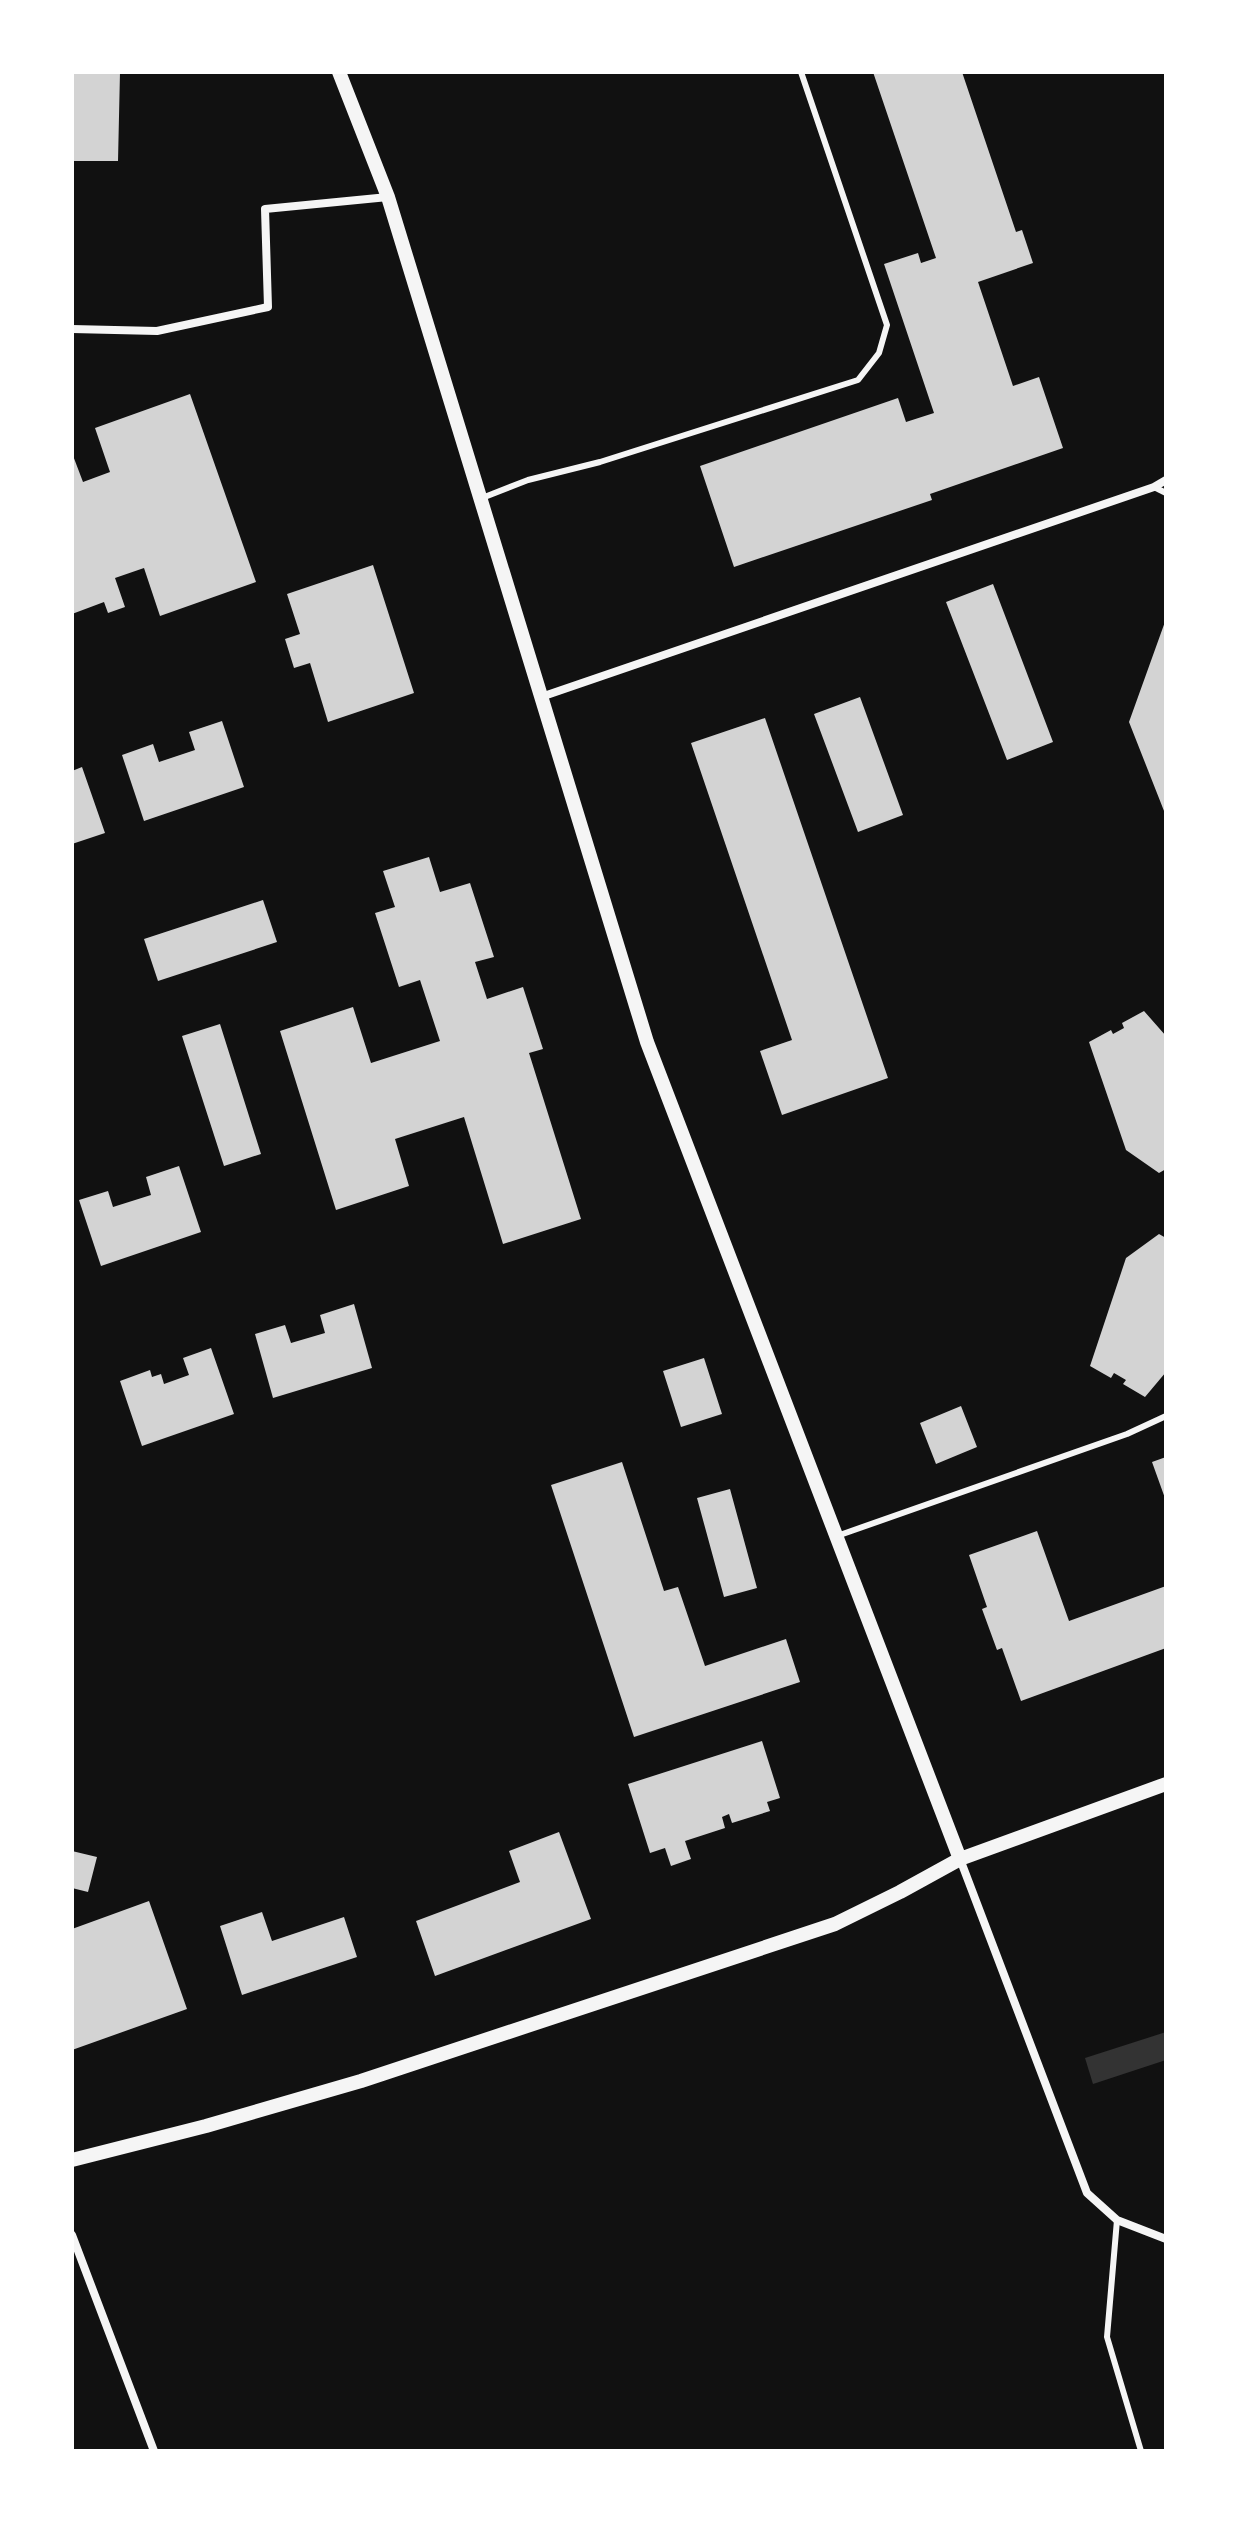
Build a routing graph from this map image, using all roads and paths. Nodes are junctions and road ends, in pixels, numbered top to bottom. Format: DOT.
graph roads {
  1 [pos="339,72"];
  2 [pos="801,72"];
  3 [pos="388,197"];
  4 [pos="72,329"];
  5 [pos="1166,480"];
  6 [pos="1154,487"];
  7 [pos="1166,493"];
  8 [pos="480,498"];
  9 [pos="541,697"];
  10 [pos="1166,1416"];
  11 [pos="837,1536"];
  12 [pos="1166,1784"];
  13 [pos="960,1859"];
  14 [pos="72,2160"];
  15 [pos="1117,2220"];
  16 [pos="72,2235"];
  17 [pos="1166,2239"];
  18 [pos="154,2451"];
  19 [pos="1141,2451"];
  1 -- 3 [label="street"];
  2 -- 8 [label="lane"];
  3 -- 4 [label="street"];
  3 -- 8 [label="street"];
  5 -- 6 [label="street"];
  6 -- 7 [label="lane"];
  6 -- 9 [label="street"];
  8 -- 9 [label="street"];
  9 -- 11 [label="street"];
  10 -- 11 [label="lane"];
  11 -- 13 [label="street"];
  12 -- 13 [label="street"];
  13 -- 14 [label="street"];
  13 -- 15 [label="street"];
  15 -- 17 [label="street"];
  15 -- 19 [label="lane"];
  16 -- 18 [label="street"];
}
